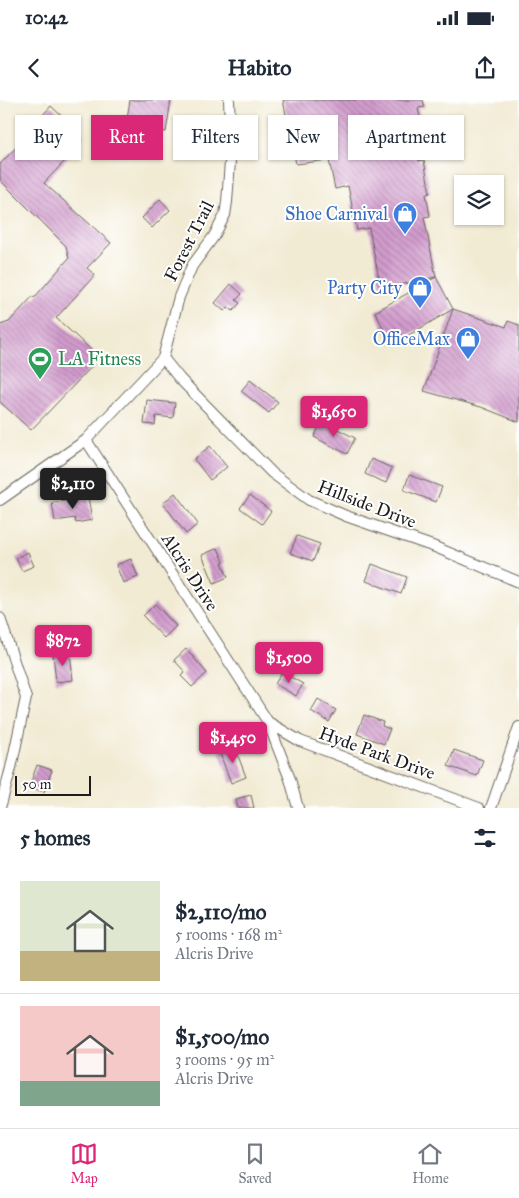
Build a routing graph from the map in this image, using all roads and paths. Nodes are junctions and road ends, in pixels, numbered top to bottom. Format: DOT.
graph roads {
  1 [pos="229,100"];
  2 [pos="163,358"];
  3 [pos="86,440"];
  4 [pos="0,500"];
  5 [pos="519,582"];
  6 [pos="0,618"];
  7 [pos="268,722"];
  8 [pos="519,727"];
  9 [pos="0,808"];
  10 [pos="298,808"];
  11 [pos="479,808"];
  12 [pos="491,808"];
  1 -- 2 [label="street, Forest Trail"];
  2 -- 3 [label="street, Forest Trail"];
  2 -- 5 [label="street, Hillside Drive"];
  3 -- 4 [label="street, Forest Trail"];
  3 -- 7 [label="street, Alcris Drive"];
  6 -- 9 [label="street"];
  7 -- 10 [label="street"];
  7 -- 11 [label="street, Hyde Park Drive"];
  8 -- 12 [label="street"];
}
